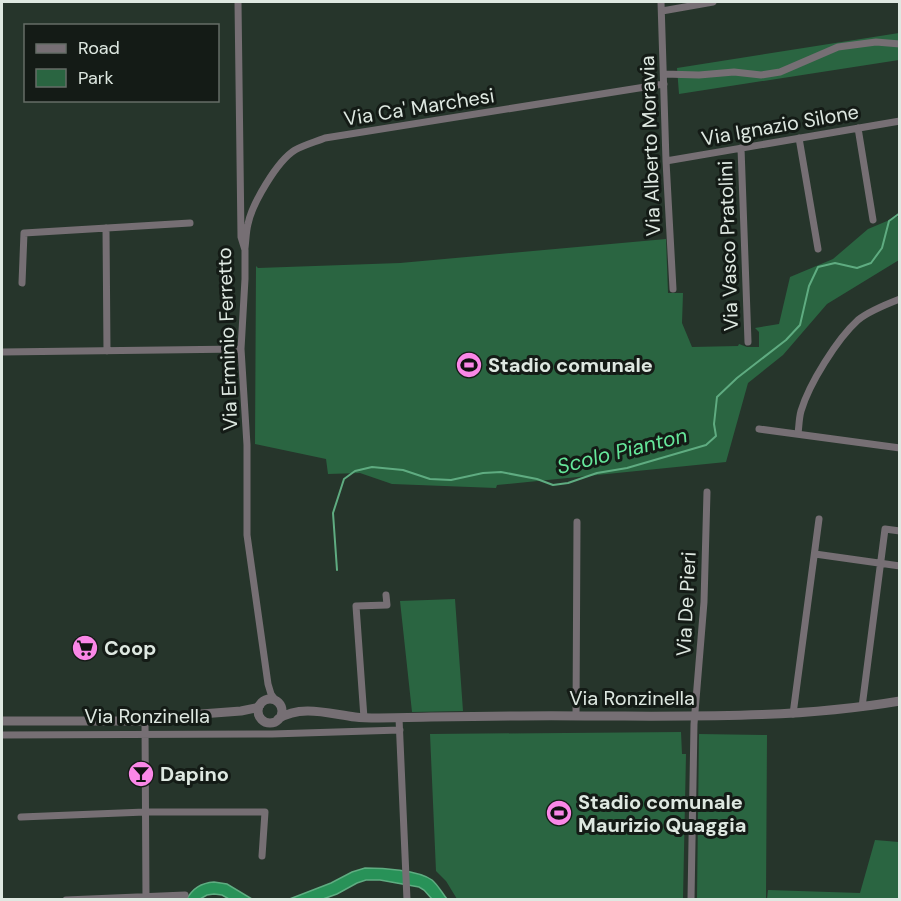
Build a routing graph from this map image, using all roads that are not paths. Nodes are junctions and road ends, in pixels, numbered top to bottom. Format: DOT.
graph roads {
  1 [pos="238,2"];
  2 [pos="661,2"];
  3 [pos="713,2"];
  4 [pos="662,10"];
  5 [pos="900,44"];
  6 [pos="664,74"];
  7 [pos="664,84"];
  8 [pos="900,121"];
  9 [pos="858,128"];
  10 [pos="799,138"];
  11 [pos="741,148"];
  12 [pos="666,160"];
  13 [pos="873,220"];
  14 [pos="190,223"];
  15 [pos="106,228"];
  16 [pos="818,249"];
  17 [pos="245,250"];
  18 [pos="22,283"];
  19 [pos="673,289"];
  20 [pos="900,299"];
  21 [pos="748,342"];
  22 [pos="241,349"];
  23 [pos="107,351"];
  24 [pos="2,352"];
  25 [pos="759,429"];
  26 [pos="798,434"];
  27 [pos="900,448"];
  28 [pos="707,492"];
  29 [pos="819,519"];
  30 [pos="578,522"];
  31 [pos="900,531"];
  32 [pos="815,554"];
  33 [pos="880,563"];
  34 [pos="900,566"];
  35 [pos="386,595"];
  36 [pos="267,674"];
  37 [pos="900,701"];
  38 [pos="261,704"];
  39 [pos="278,704"];
  40 [pos="862,707"];
  41 [pos="234,712"];
  42 [pos="307,712"];
  43 [pos="793,714"];
  44 [pos="576,716"];
  45 [pos="694,716"];
  46 [pos="364,718"];
  47 [pos="399,718"];
  48 [pos="278,720"];
  49 [pos="2,721"];
  50 [pos="145,721"];
  51 [pos="263,721"];
  52 [pos="400,730"];
  53 [pos="2,735"];
  54 [pos="145,735"];
  55 [pos="146,812"];
  56 [pos="21,817"];
  57 [pos="262,856"];
  58 [pos="185,895"];
  59 [pos="146,898"];
  60 [pos="66,900"];
  61 [pos="407,900"];
  62 [pos="691,900"];
  1 -- 17 [label="street, Via Erminio Ferretto"];
  2 -- 4 [label="street, Via Alberto Moravia"];
  3 -- 4 [label="street"];
  4 -- 6 [label="street, Via Alberto Moravia"];
  5 -- 6 [label="street"];
  6 -- 7 [label="street, Via Alberto Moravia"];
  7 -- 12 [label="street, Via Alberto Moravia"];
  7 -- 17 [label="street, Via Ca' Marchesi"];
  8 -- 9 [label="street, Via Ignazio Silone"];
  9 -- 10 [label="street, Via Ignazio Silone"];
  9 -- 13 [label="street"];
  10 -- 11 [label="street, Via Ignazio Silone"];
  10 -- 16 [label="street"];
  11 -- 12 [label="street, Via Ignazio Silone"];
  11 -- 21 [label="street, Via Vasco Pratolini"];
  12 -- 19 [label="street, Via Alberto Moravia"];
  14 -- 15 [label="street"];
  15 -- 18 [label="street"];
  15 -- 23 [label="street"];
  17 -- 22 [label="street, Via Erminio Ferretto"];
  20 -- 26 [label="street"];
  22 -- 23 [label="street"];
  22 -- 36 [label="street, Via Erminio Ferretto"];
  23 -- 24 [label="street"];
  25 -- 26 [label="street"];
  26 -- 27 [label="street"];
  28 -- 45 [label="street, Via De Pieri"];
  29 -- 32 [label="street"];
  30 -- 44 [label="street"];
  31 -- 33 [label="street"];
  32 -- 33 [label="street"];
  32 -- 43 [label="street"];
  33 -- 34 [label="street"];
  33 -- 40 [label="street"];
  35 -- 46 [label="street"];
  36 -- 38 [label="street, Via Erminio Ferretto"];
  36 -- 39 [label="street, Via Erminio Ferretto"];
  37 -- 40 [label="street, Via Ronzinella"];
  38 -- 39 [label="street, Via Ronzinella"];
  38 -- 41 [label="street, Via Ronzinella"];
  38 -- 51 [label="street"];
  39 -- 42 [label="street, Via Ronzinella"];
  39 -- 48 [label="street"];
  40 -- 43 [label="street, Via Ronzinella"];
  41 -- 50 [label="street, Via Ronzinella"];
  41 -- 51 [label="street, Via Ronzinella"];
  42 -- 46 [label="street, Via Ronzinella"];
  42 -- 48 [label="street, Via Ronzinella"];
  43 -- 45 [label="street, Via Ronzinella"];
  44 -- 45 [label="street, Via Ronzinella"];
  44 -- 47 [label="street, Via Ronzinella"];
  45 -- 62 [label="street, Via De Pieri"];
  46 -- 47 [label="street, Via Ronzinella"];
  47 -- 52 [label="street"];
  48 -- 51 [label="street, Via Ronzinella"];
  49 -- 50 [label="street, Via Ronzinella"];
  50 -- 54 [label="street"];
  52 -- 54 [label="street, Via Ronzinella"];
  52 -- 61 [label="street"];
  53 -- 54 [label="street, Via Ronzinella"];
  54 -- 55 [label="street"];
  55 -- 56 [label="street"];
  55 -- 57 [label="street"];
  55 -- 59 [label="street"];
  58 -- 59 [label="street"];
  59 -- 60 [label="street"];
}
